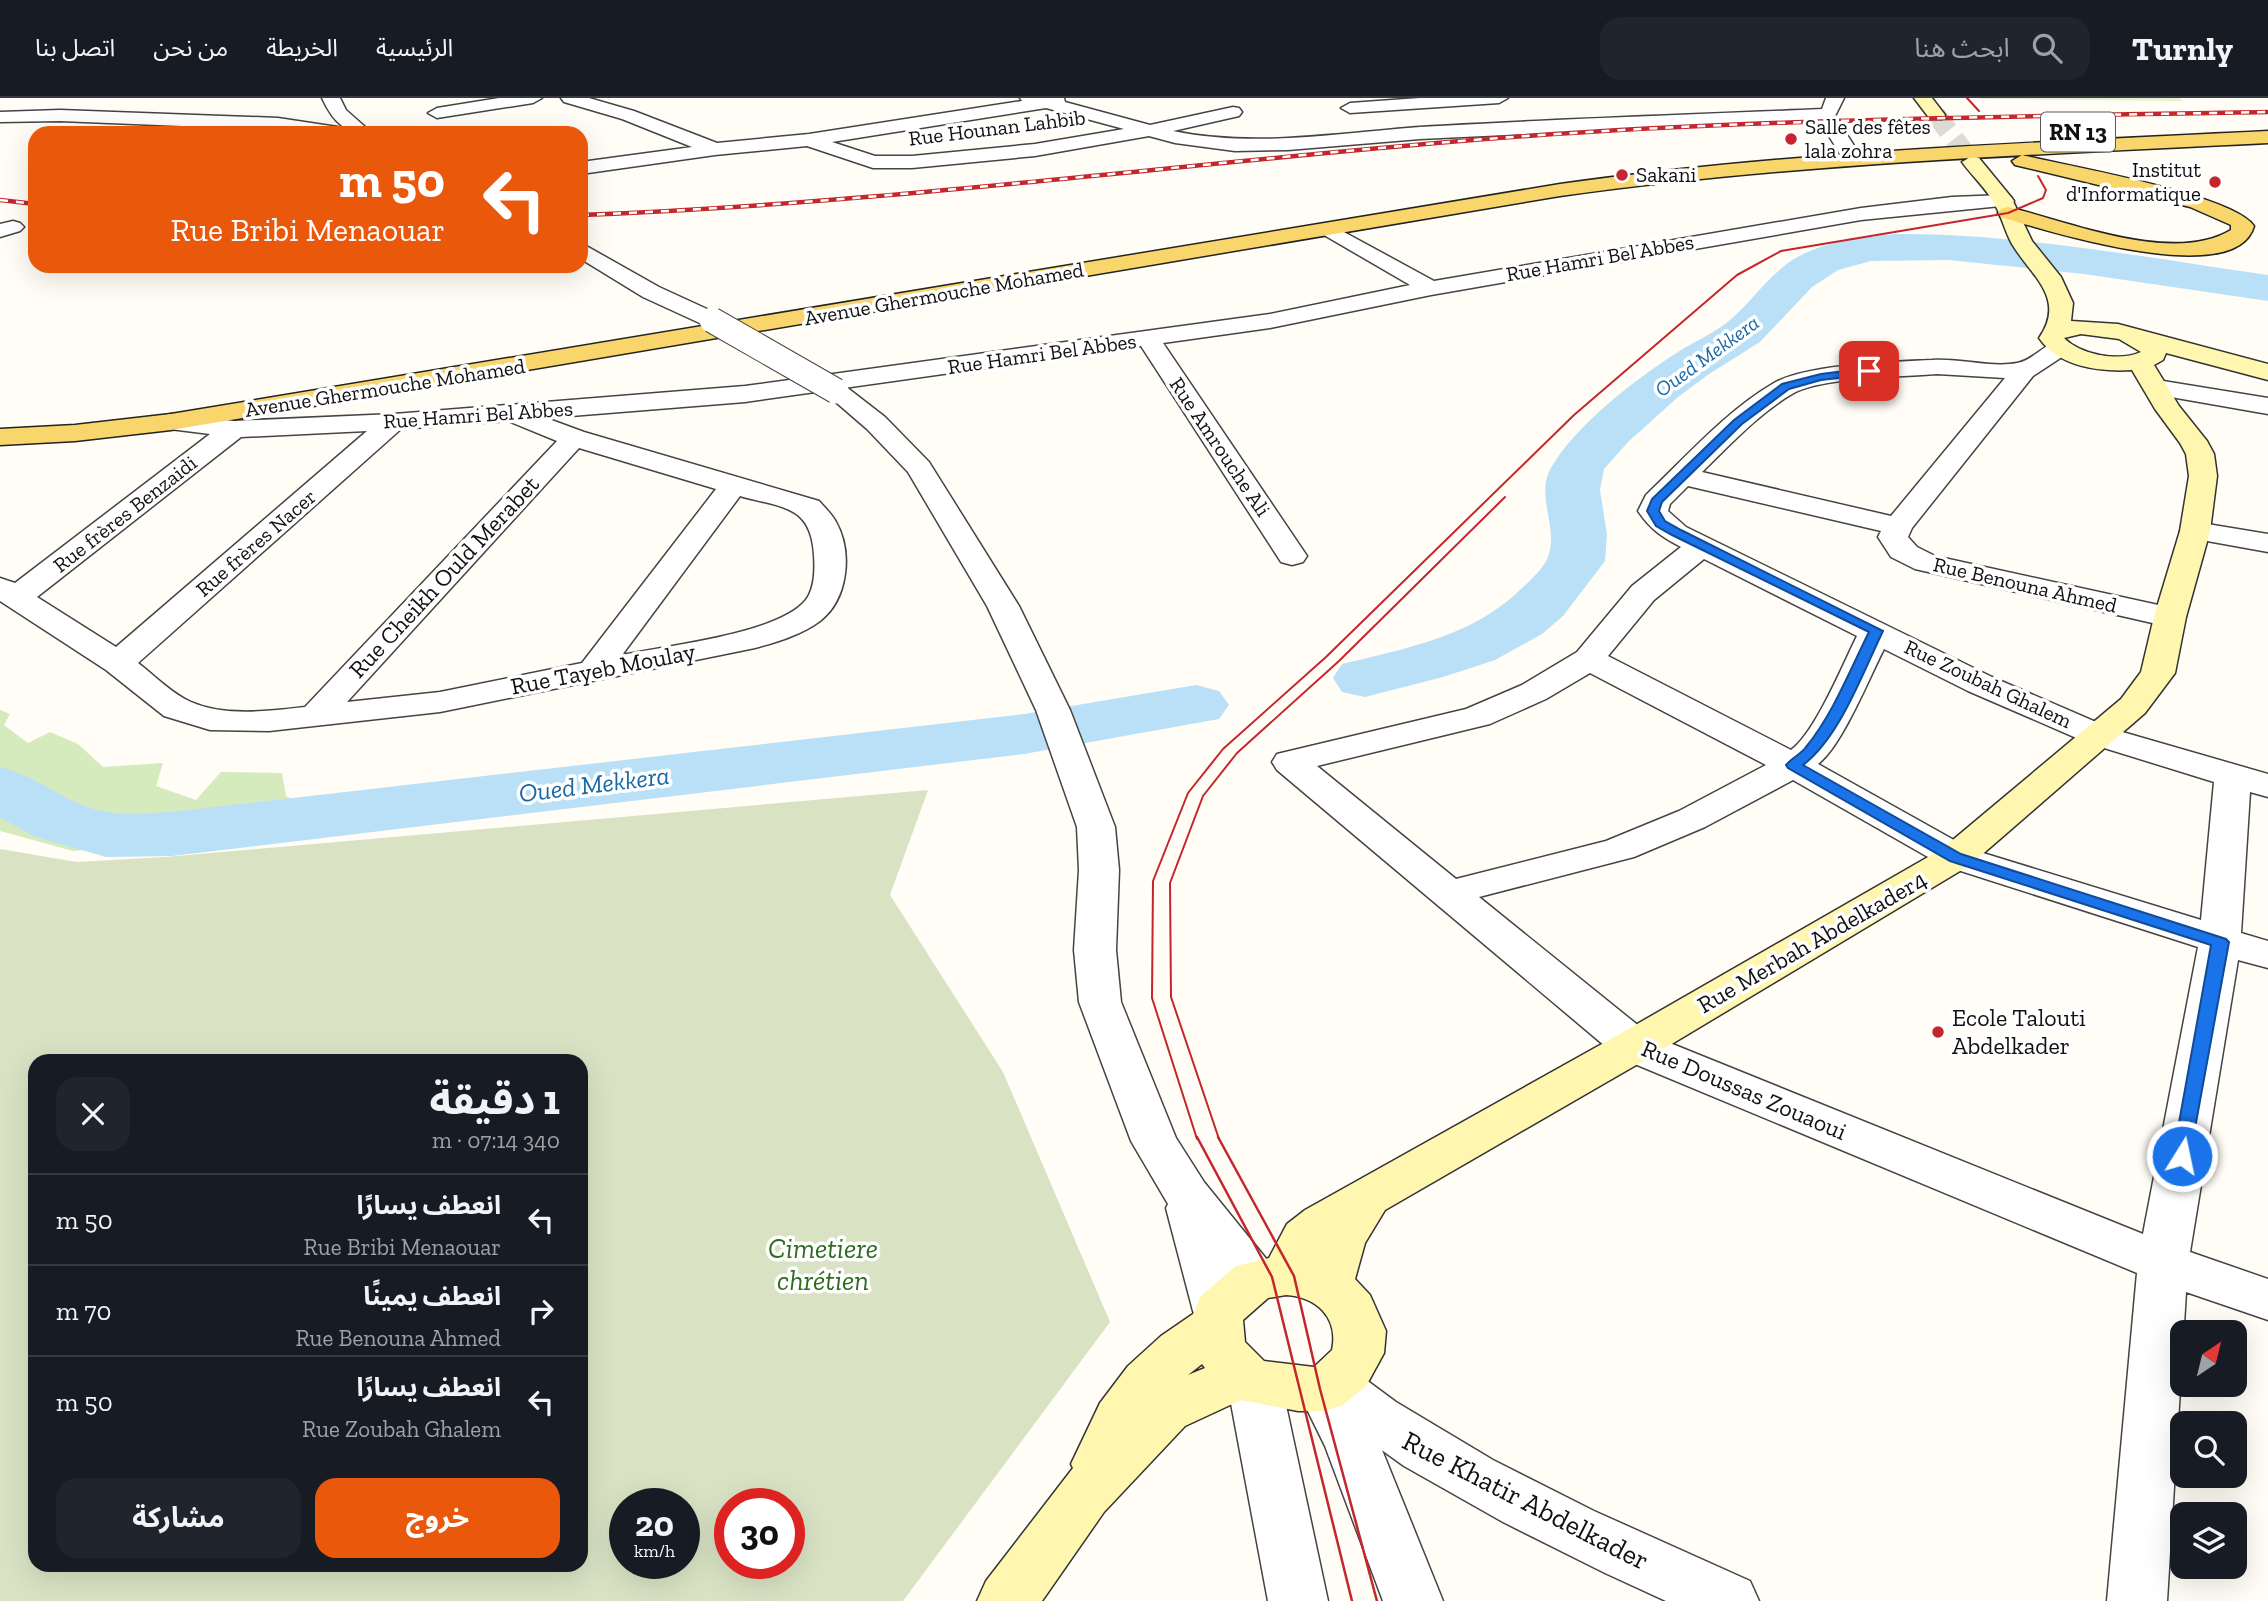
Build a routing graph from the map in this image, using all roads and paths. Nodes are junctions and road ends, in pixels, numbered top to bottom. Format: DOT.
graph roads {
  1 [pos="331,98"];
  2 [pos="533,98"];
  3 [pos="570,98"];
  4 [pos="1077,98"];
  5 [pos="1499,98"];
  6 [pos="1835,98"];
  7 [pos="1923,98"];
  8 [pos="1448,99"];
  9 [pos="1038,100"];
  10 [pos="127,102"];
  11 [pos="432,105"];
  12 [pos="55,111"];
  13 [pos="1233,112"];
  14 [pos="1534,112"];
  15 [pos="1824,114"];
  16 [pos="0,115"];
  17 [pos="1936,115"];
  18 [pos="273,126"];
  19 [pos="354,126"];
  20 [pos="467,126"];
  21 [pos="1550,127"];
  22 [pos="2268,129"];
  23 [pos="1151,130"];
  24 [pos="1420,133"];
  25 [pos="2187,135"];
  26 [pos="2268,137"];
  27 [pos="809,140"];
  28 [pos="2268,148"];
  29 [pos="715,149"];
  30 [pos="2003,150"];
  31 [pos="1951,152"];
  32 [pos="1889,155"];
  33 [pos="1852,158"];
  34 [pos="1972,162"];
  35 [pos="2030,163"];
  36 [pos="588,167"];
  37 [pos="2012,221"];
  38 [pos="1331,230"];
  39 [pos="588,254"];
  40 [pos="2054,286"];
  41 [pos="1431,288"];
  42 [pos="1148,339"];
  43 [pos="2063,344"];
  44 [pos="2138,349"];
  45 [pos="2024,371"];
  46 [pos="2268,372"];
  47 [pos="2162,399"];
  48 [pos="2268,406"];
  49 [pos="509,413"];
  50 [pos="171,422"];
  51 [pos="394,422"];
  52 [pos="234,429"];
  53 [pos="0,437"];
  54 [pos="574,438"];
  55 [pos="1682,476"];
  56 [pos="733,486"];
  57 [pos="1898,526"];
  58 [pos="2195,531"];
  59 [pos="2268,543"];
  60 [pos="1702,545"];
  61 [pos="1292,556"];
  62 [pos="8,593"];
  63 [pos="2170,617"];
  64 [pos="1876,631"];
  65 [pos="1589,659"];
  66 [pos="118,663"];
  67 [pos="593,671"];
  68 [pos="315,716"];
  69 [pos="2100,736"];
  70 [pos="1793,765"];
  71 [pos="2250,782"];
  72 [pos="1956,858"];
  73 [pos="1449,893"];
  74 [pos="2220,942"];
  75 [pos="2268,955"];
  76 [pos="1634,1046"];
  77 [pos="2163,1263"];
  78 [pos="1261,1296"];
  79 [pos="2268,1300"];
  80 [pos="1248,1378"];
  81 [pos="1328,1387"];
  82 [pos="1084,1494"];
  83 [pos="1007,1601"];
  84 [pos="1298,1601"];
  85 [pos="1413,1601"];
  86 [pos="1729,1601"];
  87 [pos="2137,1601"];
  1 -- 19 [label="street"];
  2 -- 11 [label="street"];
  3 -- 29 [label="street"];
  4 -- 9 [label="street"];
  5 -- 8 [label="street"];
  6 -- 15 [label="street"];
  7 -- 17 [label="main road"];
  8 -- 24 [label="street"];
  9 -- 23 [label="street"];
  9 -- 27 [label="street"];
  10 -- 12 [label="street"];
  11 -- 20 [label="street"];
  12 -- 16 [label="street"];
  12 -- 18 [label="street"];
  13 -- 23 [label="street, Rue Hounan Lahbib"];
  14 -- 21 [label="street"];
  15 -- 21 [label="street"];
  15 -- 33 [label="street"];
  21 -- 24 [label="street"];
  22 -- 25 [label="main road, RN 13"];
  23 -- 24 [label="street"];
  23 -- 27 [label="street, Rue Hounan Lahbib"];
  25 -- 26 [label="main road, RN 13"];
  25 -- 28 [label="main road"];
  25 -- 30 [label="main road, RN 13"];
  25 -- 32 [label="main road, RN 13"];
  27 -- 29 [label="street"];
  29 -- 36 [label="street"];
  30 -- 31 [label="main road, RN 13"];
  30 -- 35 [label="main road"];
  31 -- 32 [label="main road, RN 13"];
  31 -- 35 [label="main road"];
  32 -- 33 [label="main road, Avenue Ghermouche Mohamed"];
  33 -- 38 [label="main road, Avenue Ghermouche Mohamed"];
  34 -- 37 [label="main road"];
  35 -- 37 [label="main road"];
  37 -- 40 [label="main road"];
  37 -- 41 [label="street, Rue Hamri Bel Abbes"];
  38 -- 41 [label="street"];
  38 -- 50 [label="main road, Avenue Ghermouche Mohamed"];
  39 -- 78 [label="street, bridge"];
  40 -- 43 [label="main road"];
  40 -- 44 [label="main road"];
  41 -- 42 [label="street, Rue Hamri Bel Abbes"];
  42 -- 49 [label="street, Rue Hamri Bel Abbes"];
  42 -- 61 [label="street, Rue Amrouche Ali"];
  43 -- 44 [label="main road"];
  43 -- 45 [label="street"];
  43 -- 47 [label="main road"];
  44 -- 46 [label="main road"];
  44 -- 47 [label="main road, Rue Merbah Abdelkader4"];
  45 -- 55 [label="street, Rue Zoubah Ghalem"];
  45 -- 57 [label="street"];
  47 -- 48 [label="street"];
  47 -- 58 [label="main road, Rue Merbah Abdelkader4"];
  49 -- 51 [label="street, Rue Hamri Bel Abbes"];
  49 -- 54 [label="street, Rue Tayeb Moulay"];
  50 -- 52 [label="street, Rue Hamri Bel Abbes"];
  50 -- 53 [label="main road, Avenue Ghermouche Mohamed"];
  51 -- 52 [label="street, Rue Hamri Bel Abbes"];
  51 -- 66 [label="street, Rue frères Nacer"];
  52 -- 62 [label="street, Rue frères Benzaidi"];
  54 -- 56 [label="street, Rue Tayeb Moulay"];
  54 -- 68 [label="street, Rue Cheikh Ould Merabet"];
  55 -- 57 [label="street"];
  55 -- 60 [label="street, Rue Zoubah Ghalem"];
  56 -- 67 [label="street"];
  56 -- 67 [label="street, Rue Tayeb Moulay"];
  57 -- 63 [label="street, Rue Benouna Ahmed"];
  58 -- 59 [label="street"];
  58 -- 63 [label="main road, Rue Merbah Abdelkader4"];
  60 -- 64 [label="street, Rue Zoubah Ghalem"];
  60 -- 65 [label="street"];
  62 -- 66 [label="street, Rue Tayeb Moulay"];
  63 -- 69 [label="main road, Rue Merbah Abdelkader4"];
  64 -- 69 [label="street, Rue Zoubah Ghalem"];
  64 -- 70 [label="street"];
  65 -- 70 [label="street"];
  65 -- 73 [label="street, Rue Doussas Zouaoui"];
  66 -- 68 [label="street, Rue Tayeb Moulay"];
  67 -- 68 [label="street, Rue Tayeb Moulay"];
  69 -- 71 [label="street, Rue Zoubah Ghalem"];
  69 -- 72 [label="main road, Rue Merbah Abdelkader4"];
  70 -- 72 [label="street"];
  70 -- 73 [label="street"];
  71 -- 74 [label="street"];
  72 -- 74 [label="street"];
  72 -- 76 [label="main road, Rue Merbah Abdelkader4"];
  73 -- 76 [label="street, Rue Doussas Zouaoui"];
  74 -- 75 [label="street"];
  74 -- 77 [label="street"];
  76 -- 77 [label="street, Rue Doussas Zouaoui"];
  76 -- 78 [label="main road, Rue Merbah Abdelkader4"];
  77 -- 79 [label="street, Rue Doussas Zouaoui"];
  77 -- 87 [label="street"];
  78 -- 80 [label="main road"];
  78 -- 81 [label="main road"];
  78 -- 82 [label="main road"];
  80 -- 81 [label="main road"];
  80 -- 82 [label="main road"];
  80 -- 84 [label="street"];
  81 -- 85 [label="street"];
  81 -- 86 [label="street, Rue Khatir Abdelkader"];
  82 -- 83 [label="main road"];
}
